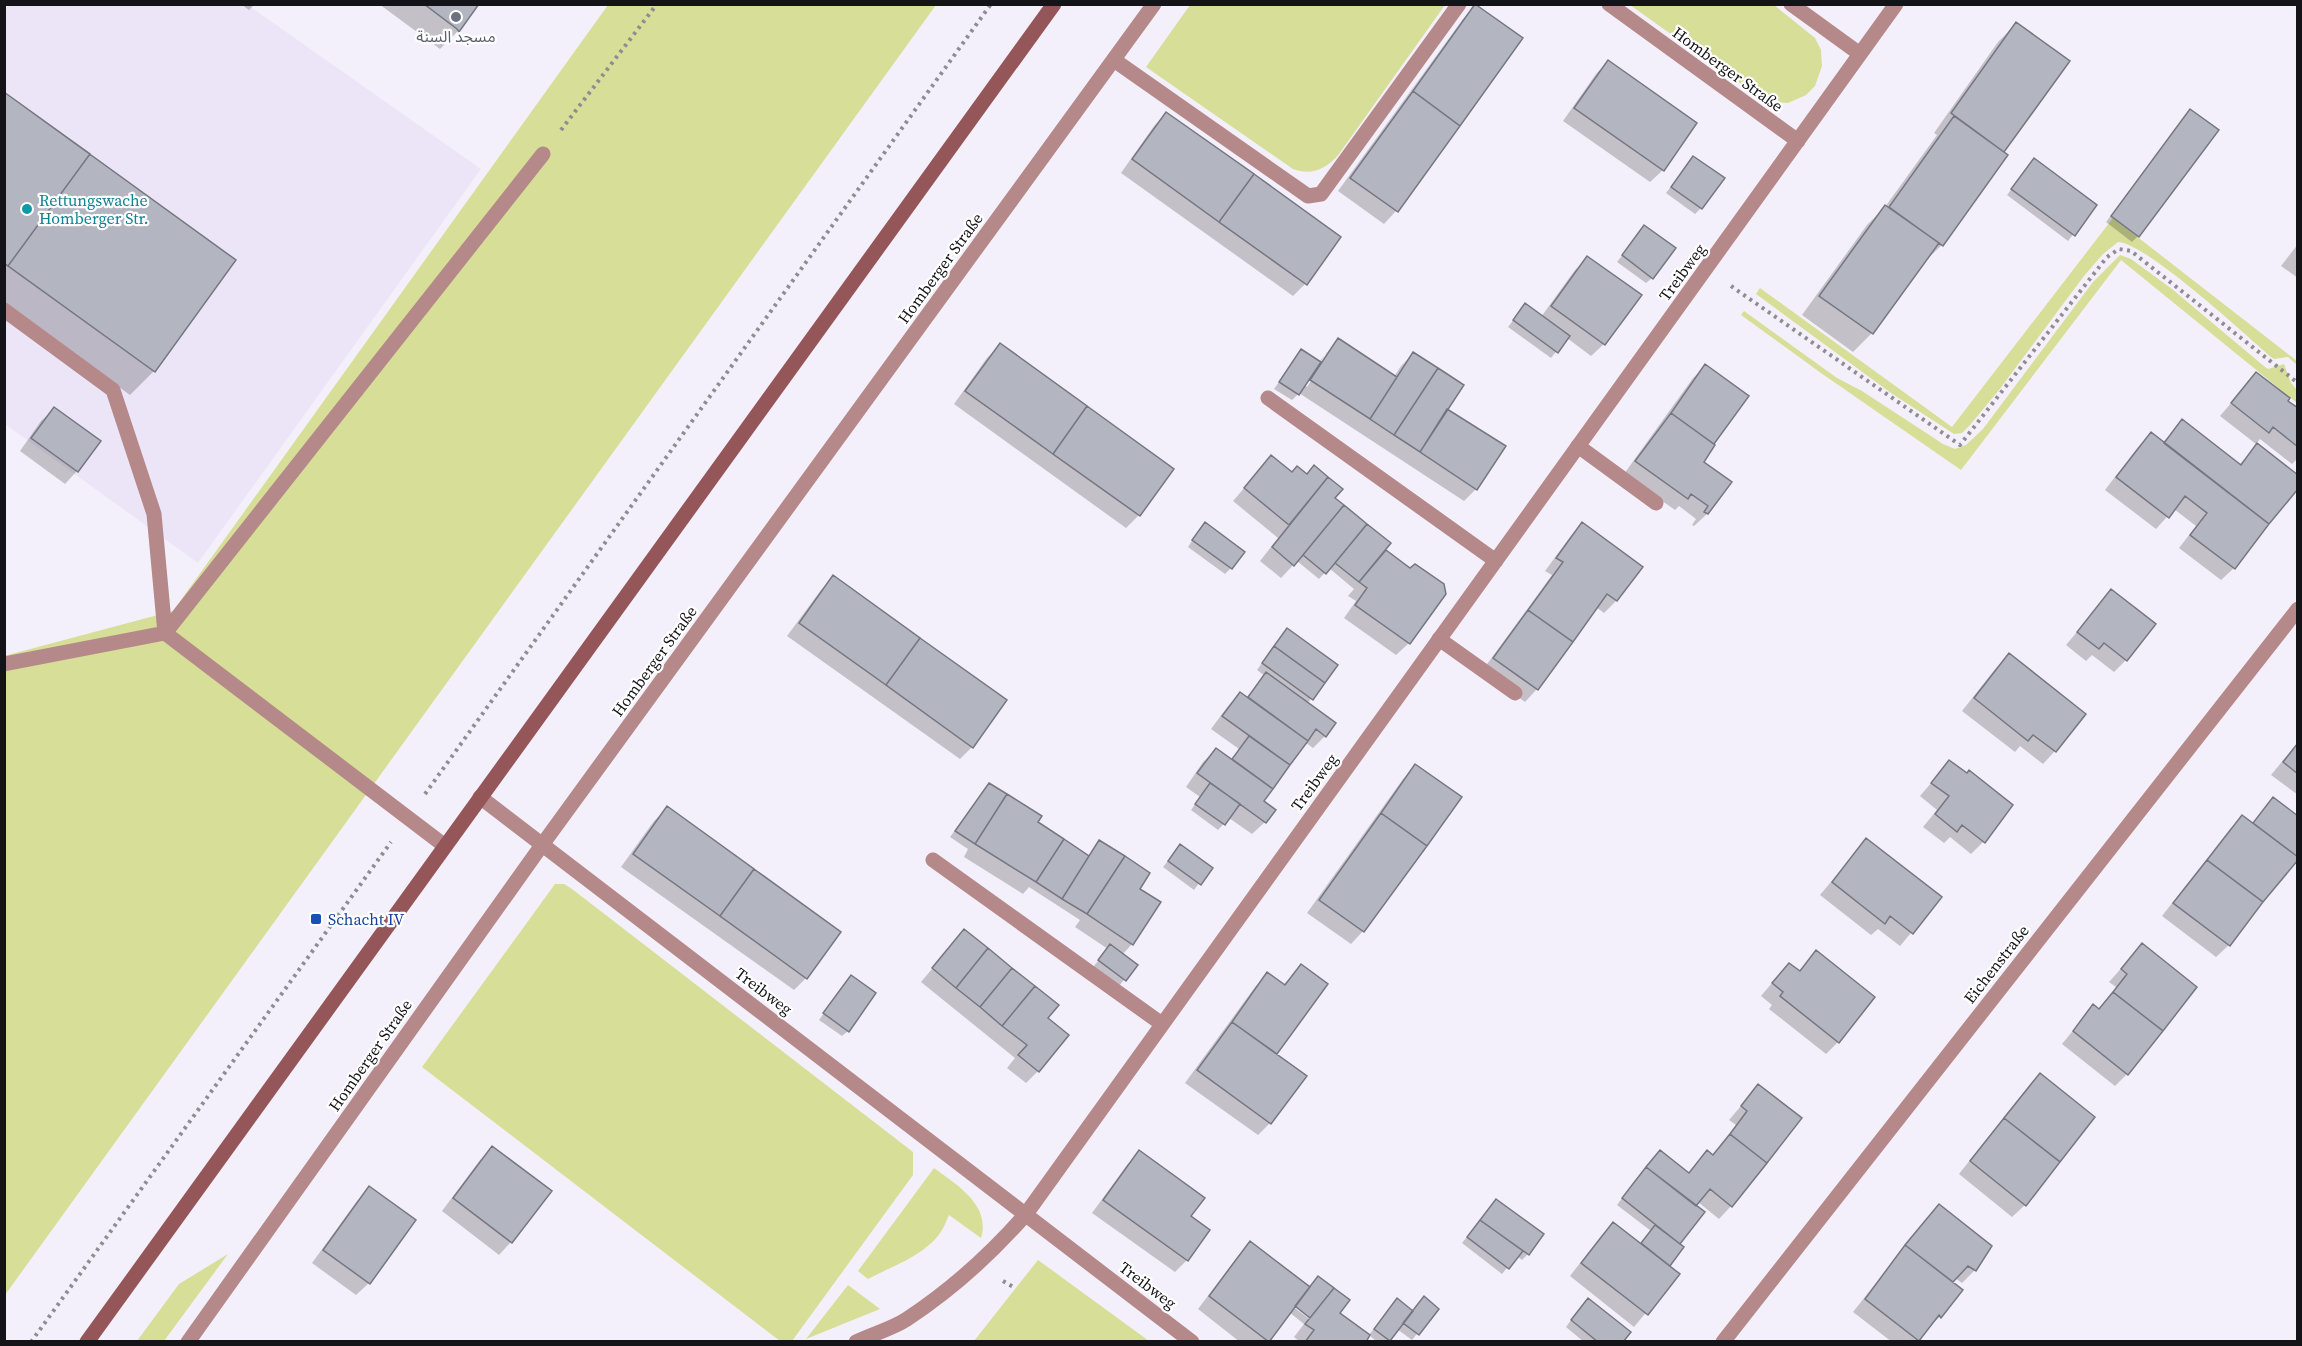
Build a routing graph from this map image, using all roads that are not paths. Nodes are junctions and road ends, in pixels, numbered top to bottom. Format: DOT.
graph roads {
  1 [pos="1054,4"];
  2 [pos="1154,4"];
  3 [pos="1459,4"];
  4 [pos="1609,4"];
  5 [pos="1791,4"];
  6 [pos="1896,4"];
  7 [pos="1860,54"];
  8 [pos="1114,60"];
  9 [pos="1798,141"];
  10 [pos="543,154"];
  11 [pos="4,310"];
  12 [pos="1268,398"];
  13 [pos="1578,446"];
  14 [pos="1656,503"];
  15 [pos="1496,561"];
  16 [pos="2298,609"];
  17 [pos="165,633"];
  18 [pos="1439,639"];
  19 [pos="4,664"];
  20 [pos="1515,693"];
  21 [pos="480,797"];
  22 [pos="542,844"];
  23 [pos="445,846"];
  24 [pos="933,860"];
  25 [pos="1162,1024"];
  26 [pos="1026,1214"];
  27 [pos="87,1341"];
  28 [pos="188,1341"];
  29 [pos="856,1341"];
  30 [pos="1192,1341"];
  31 [pos="1723,1341"];
  1 -- 21 [label="main road"];
  2 -- 8 [label="street, Homberger Straße"];
  3 -- 8 [label="street"];
  4 -- 9 [label="street, Homberger Straße"];
  5 -- 7 [label="street"];
  6 -- 7 [label="street, Treibweg"];
  7 -- 9 [label="street, Treibweg"];
  8 -- 22 [label="street, Homberger Straße"];
  9 -- 13 [label="street, Treibweg"];
  10 -- 17 [label="street"];
  11 -- 17 [label="street"];
  12 -- 15 [label="street"];
  13 -- 14 [label="street"];
  13 -- 15 [label="street, Treibweg"];
  15 -- 18 [label="street, Treibweg"];
  16 -- 31 [label="street, Eichenstraße"];
  17 -- 19 [label="street"];
  17 -- 23 [label="street"];
  18 -- 20 [label="street"];
  18 -- 25 [label="street, Treibweg"];
  21 -- 22 [label="street, Treibweg"];
  21 -- 23 [label="main road"];
  22 -- 26 [label="street, Treibweg"];
  22 -- 28 [label="street, Homberger Straße"];
  23 -- 27 [label="main road"];
  24 -- 25 [label="street"];
  25 -- 26 [label="street, Treibweg"];
  26 -- 29 [label="street, Treibweg"];
  26 -- 30 [label="street, Treibweg"];
}
